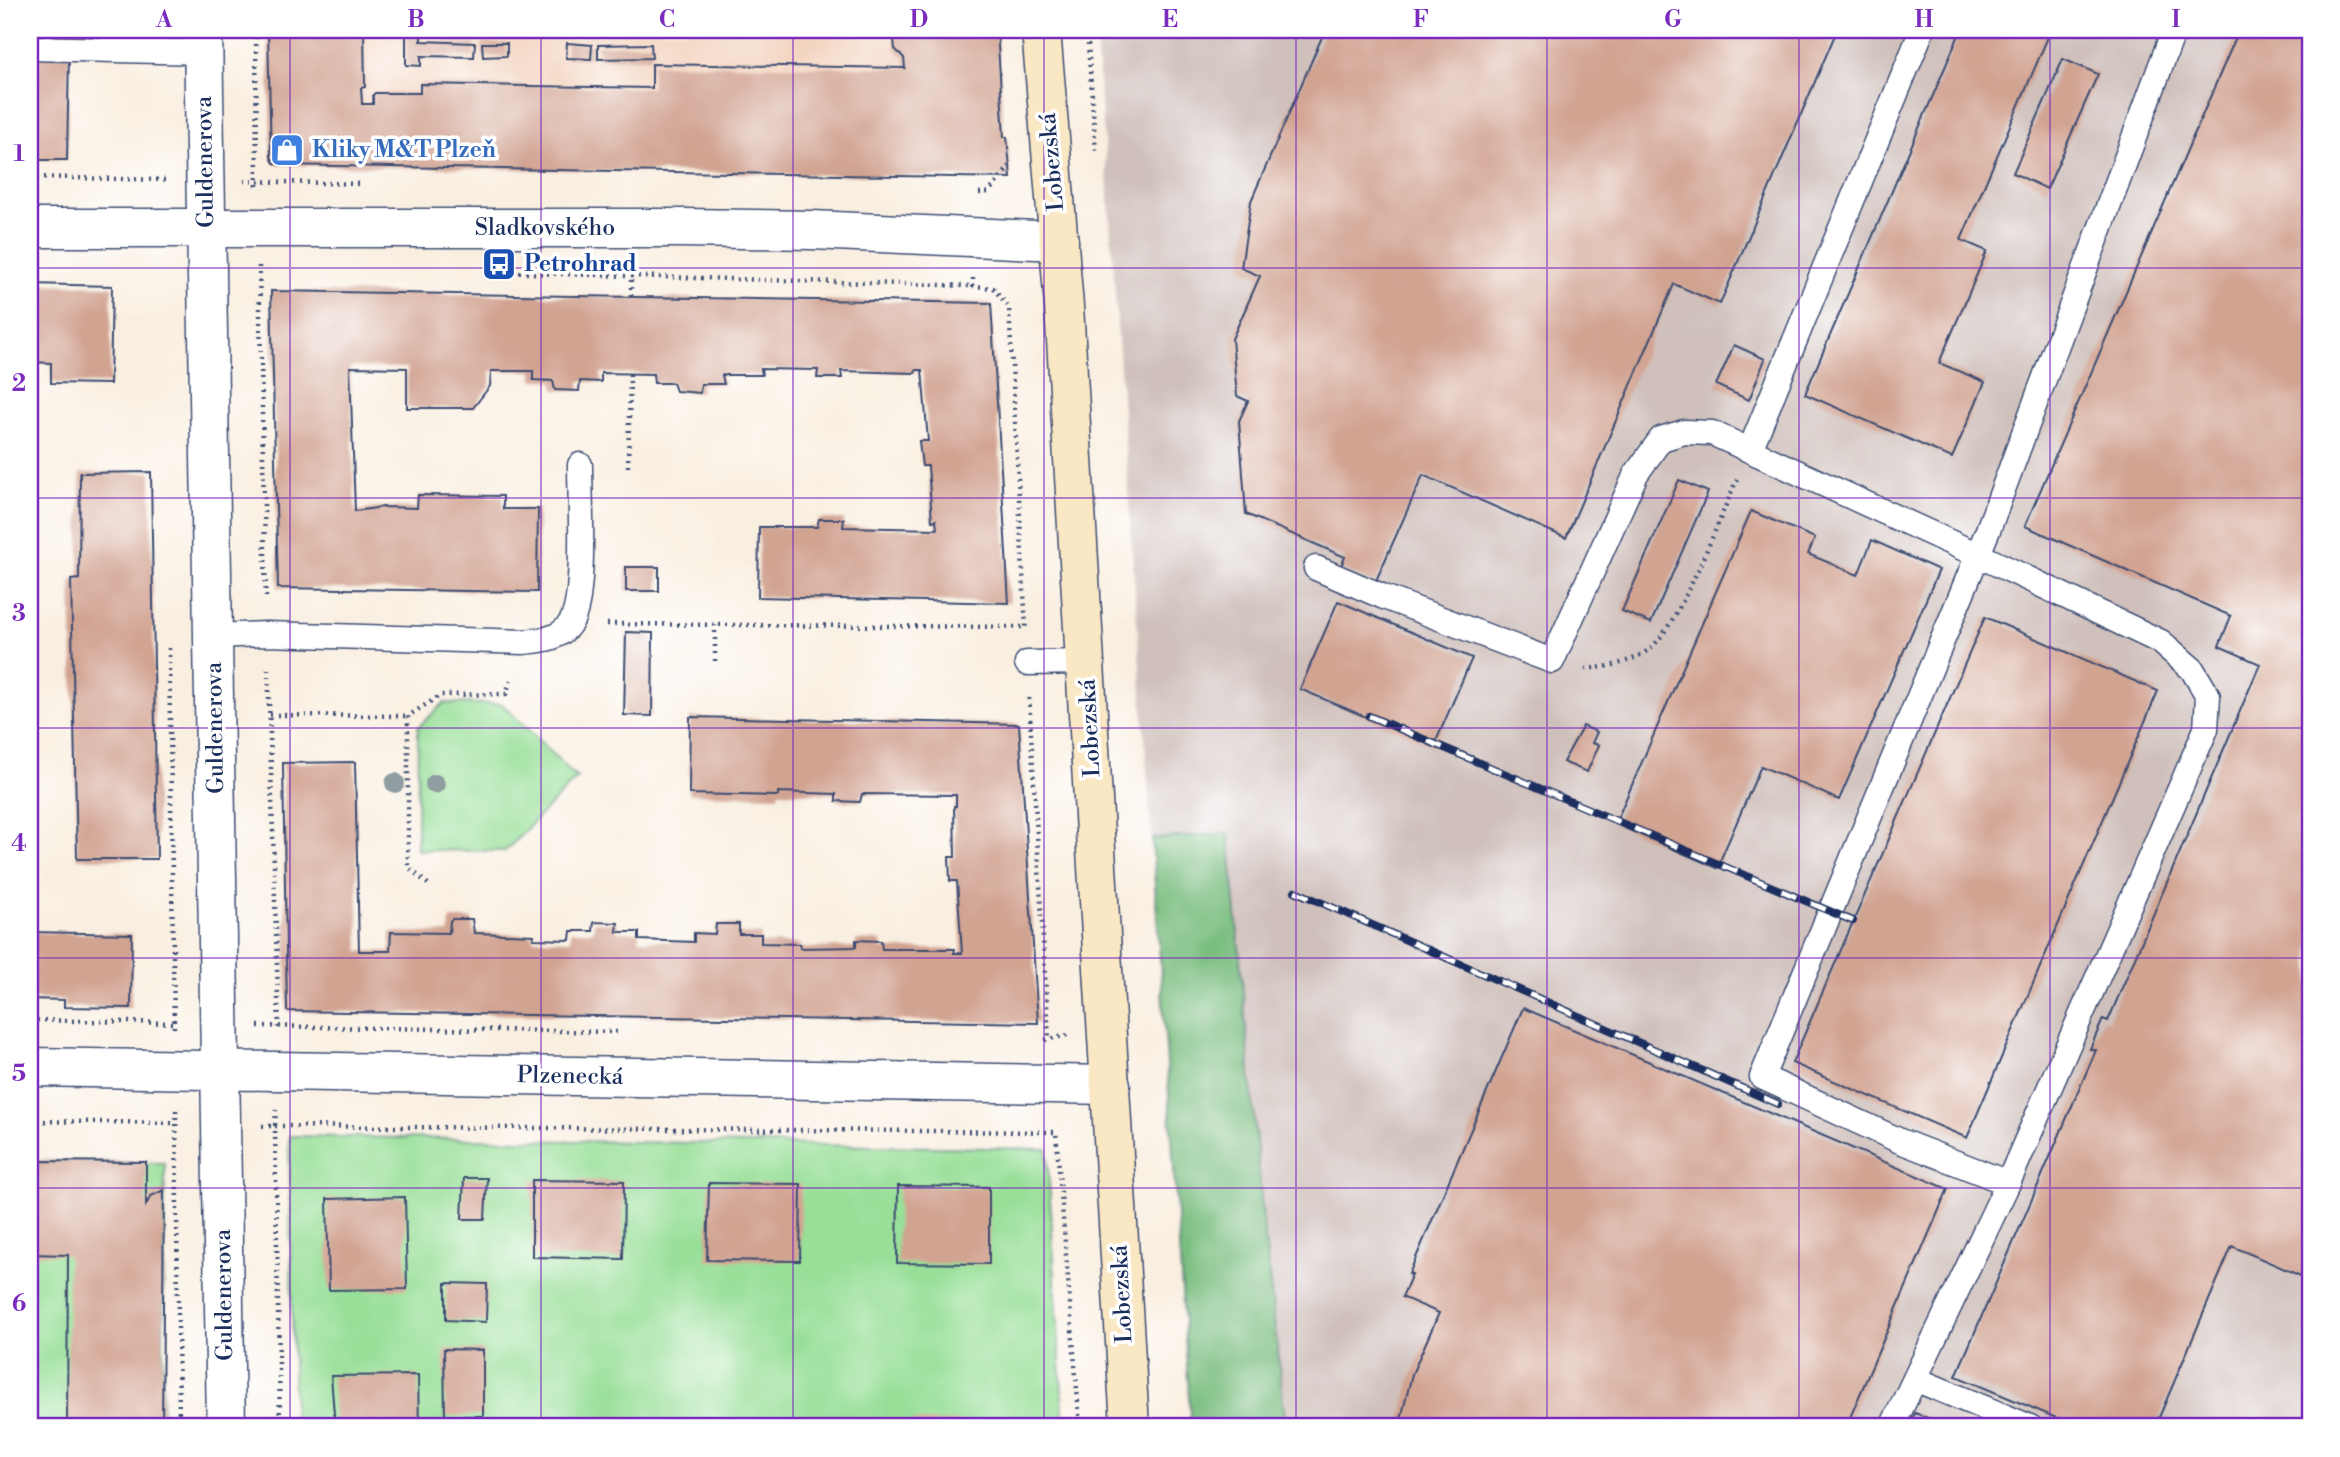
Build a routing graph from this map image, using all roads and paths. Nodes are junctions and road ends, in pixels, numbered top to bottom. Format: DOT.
graph roads {
  1 [pos="1041,30"];
  2 [pos="1087,30"];
  3 [pos="1922,30"];
  4 [pos="2174,30"];
  5 [pos="203,41"];
  6 [pos="30,48"];
  7 [pos="1096,152"];
  8 [pos="1013,163"];
  9 [pos="30,228"];
  10 [pos="974,237"];
  11 [pos="1059,241"];
  12 [pos="207,246"];
  13 [pos="272,267"];
  14 [pos="480,272"];
  15 [pos="631,276"];
  16 [pos="972,286"];
  17 [pos="631,296"];
  18 [pos="630,374"];
  19 [pos="1750,450"];
  20 [pos="580,465"];
  21 [pos="628,467"];
  22 [pos="1977,555"];
  23 [pos="1316,568"];
  24 [pos="571,624"];
  25 [pos="715,625"];
  26 [pos="1026,627"];
  27 [pos="214,636"];
  28 [pos="523,642"];
  29 [pos="715,661"];
  30 [pos="1086,662"];
  31 [pos="1552,662"];
  32 [pos="1027,663"];
  33 [pos="270,715"];
  34 [pos="408,716"];
  35 [pos="428,884"];
  36 [pos="30,1020"];
  37 [pos="219,1025"];
  38 [pos="279,1027"];
  39 [pos="1049,1040"];
  40 [pos="30,1068"];
  41 [pos="220,1071"];
  42 [pos="1111,1085"];
  43 [pos="30,1121"];
  44 [pos="176,1123"];
  45 [pos="2008,1183"];
  46 [pos="1915,1379"];
  47 [pos="226,1427"];
  48 [pos="280,1427"];
  49 [pos="1080,1427"];
  50 [pos="1130,1427"];
  51 [pos="1892,1427"];
  52 [pos="2030,1427"];
  1 -- 11 [label="street, Lobezská"];
  2 -- 7 [label="path"];
  3 -- 19 [label="lane"];
  4 -- 22 [label="lane"];
  5 -- 6 [label="lane"];
  5 -- 12 [label="street, Guldenerova"];
  8 -- 10 [label="path"];
  9 -- 12 [label="street, Sladkovského"];
  10 -- 11 [label="street, Sladkovského"];
  10 -- 12 [label="street, Sladkovského"];
  10 -- 16 [label="path"];
  11 -- 30 [label="street, Lobezská"];
  12 -- 13 [label="path"];
  12 -- 27 [label="street, Guldenerova"];
  14 -- 15 [label="path"];
  15 -- 16 [label="path"];
  15 -- 17 [label="path"];
  16 -- 26 [label="path"];
  18 -- 21 [label="path"];
  19 -- 22 [label="lane"];
  19 -- 31 [label="path"];
  19 -- 31 [label="lane"];
  20 -- 24 [label="lane"];
  22 -- 45 [label="lane"];
  22 -- 45 [label="lane"];
  23 -- 31 [label="lane"];
  24 -- 25 [label="path"];
  24 -- 28 [label="lane"];
  25 -- 26 [label="path"];
  25 -- 29 [label="path"];
  26 -- 32 [label="path"];
  27 -- 28 [label="lane"];
  27 -- 37 [label="street, Guldenerova"];
  28 -- 34 [label="path"];
  30 -- 32 [label="lane"];
  30 -- 42 [label="street, Lobezská"];
  32 -- 39 [label="path"];
  33 -- 34 [label="path"];
  34 -- 35 [label="path"];
  36 -- 37 [label="path"];
  37 -- 38 [label="path"];
  37 -- 41 [label="street, Guldenerova"];
  40 -- 41 [label="street, Plzenecká"];
  41 -- 42 [label="street, Plzenecká"];
  41 -- 47 [label="street, Guldenerova"];
  42 -- 50 [label="street, Lobezská"];
  43 -- 44 [label="path"];
  45 -- 46 [label="lane"];
  46 -- 51 [label="lane"];
  46 -- 52 [label="lane"];
  48 -- 49 [label="path"];
}
